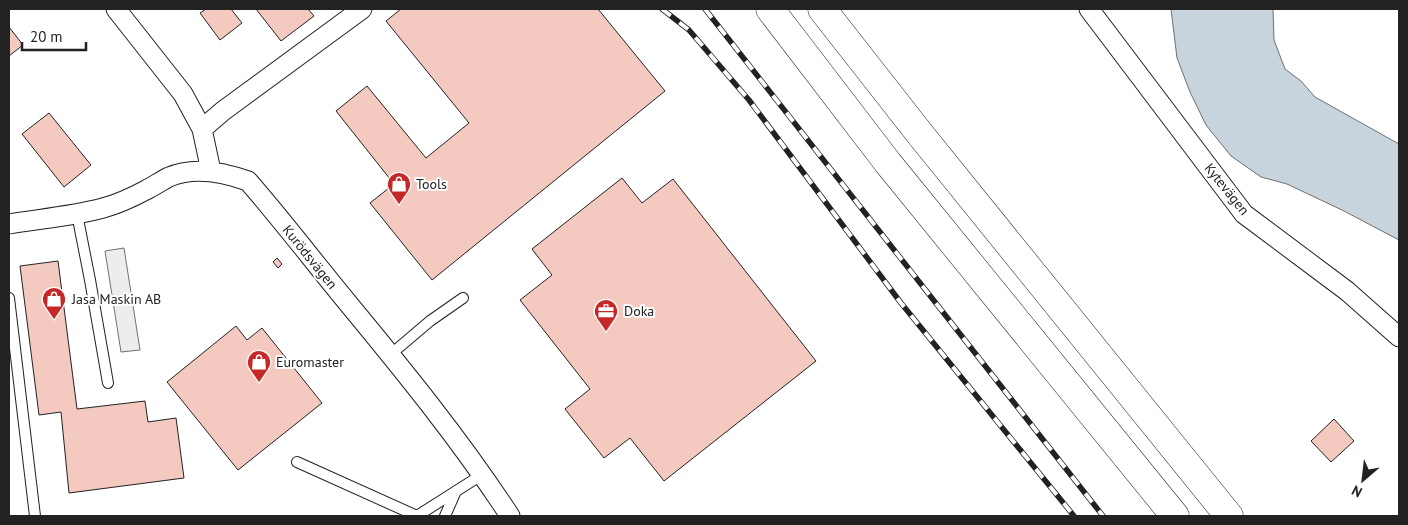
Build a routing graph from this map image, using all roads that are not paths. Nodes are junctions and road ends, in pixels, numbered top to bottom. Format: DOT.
graph roads {
  1 [pos="116,9"];
  2 [pos="362,9"];
  3 [pos="770,9"];
  4 [pos="822,9"];
  5 [pos="1089,9"];
  6 [pos="202,129"];
  7 [pos="211,172"];
  8 [pos="77,214"];
  9 [pos="9,224"];
  10 [pos="9,298"];
  11 [pos="463,298"];
  12 [pos="1399,337"];
  13 [pos="390,354"];
  14 [pos="108,383"];
  15 [pos="297,462"];
  16 [pos="483,474"];
  17 [pos="456,490"];
  18 [pos="35,516"];
  19 [pos="417,516"];
  20 [pos="445,516"];
  21 [pos="510,516"];
  22 [pos="1175,516"];
  23 [pos="1229,516"];
  1 -- 6 [label="street"];
  2 -- 6 [label="street"];
  3 -- 22 [label="highway"];
  4 -- 23 [label="highway"];
  5 -- 12 [label="street, Kytevägen"];
  6 -- 7 [label="street"];
  7 -- 8 [label="street, Kurödsvägen"];
  7 -- 13 [label="street, Kurödsvägen"];
  8 -- 9 [label="street, Kurödsvägen"];
  8 -- 14 [label="lane"];
  10 -- 18 [label="lane"];
  11 -- 13 [label="lane"];
  13 -- 16 [label="street, Kurödsvägen"];
  15 -- 19 [label="lane"];
  16 -- 17 [label="lane"];
  16 -- 21 [label="street, Kurödsvägen"];
  17 -- 19 [label="lane"];
  17 -- 20 [label="lane"];
}
